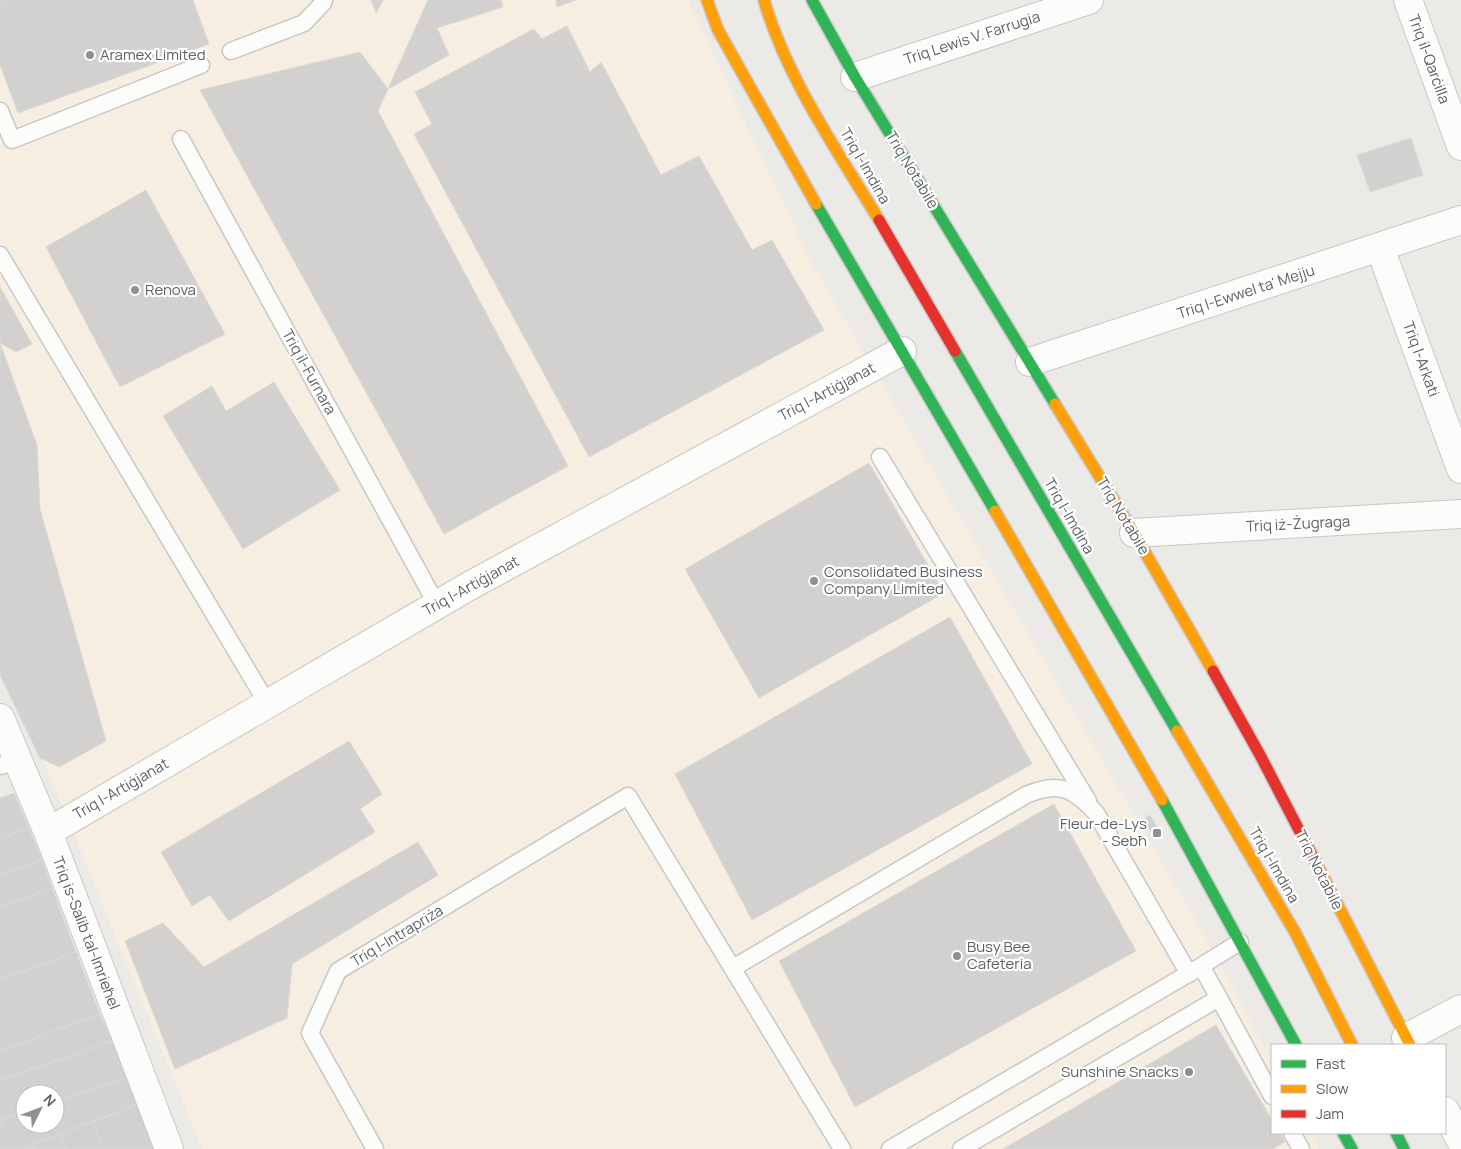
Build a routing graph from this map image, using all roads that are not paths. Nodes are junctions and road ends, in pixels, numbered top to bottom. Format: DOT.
graph roads {
  1 [pos="324,0"];
  2 [pos="707,0"];
  3 [pos="764,0"];
  4 [pos="812,0"];
  5 [pos="1089,0"];
  6 [pos="1408,0"];
  7 [pos="231,51"];
  8 [pos="201,65"];
  9 [pos="855,77"];
  10 [pos="0,110"];
  11 [pos="181,139"];
  12 [pos="1461,146"];
  13 [pos="1461,220"];
  14 [pos="1380,248"];
  15 [pos="0,254"];
  16 [pos="902,351"];
  17 [pos="1030,362"];
  18 [pos="880,457"];
  19 [pos="1461,469"];
  20 [pos="1461,514"];
  21 [pos="1134,533"];
  22 [pos="437,605"];
  23 [pos="267,703"];
  24 [pos="0,718"];
  25 [pos="9,764"];
  26 [pos="1096,814"];
  27 [pos="48,832"];
  28 [pos="1240,942"];
  29 [pos="733,968"];
  30 [pos="1195,970"];
  31 [pos="1219,998"];
  32 [pos="1461,1009"];
  33 [pos="1408,1042"];
  34 [pos="1295,1044"];
  35 [pos="1351,1044"];
  36 [pos="1271,1094"];
  37 [pos="1451,1111"];
  38 [pos="1293,1134"];
  39 [pos="1344,1134"];
  40 [pos="1396,1134"];
  41 [pos="1461,1141"];
  42 [pos="169,1149"];
  43 [pos="375,1149"];
  44 [pos="842,1149"];
  45 [pos="890,1149"];
  46 [pos="960,1149"];
  47 [pos="1301,1149"];
  48 [pos="1352,1149"];
  49 [pos="1404,1149"];
  1 -- 7 [label="lane"];
  2 -- 16 [label="main road"];
  3 -- 35 [label="main road, Triq l-Imdina"];
  4 -- 9 [label="main road, Triq Notabile"];
  5 -- 9 [label="street, Triq Lewis V. Farrugia"];
  6 -- 12 [label="street, Triq il-Qarċilla"];
  8 -- 10 [label="lane"];
  9 -- 17 [label="main road, Triq Notabile"];
  11 -- 22 [label="lane, Triq il-Furnara"];
  13 -- 14 [label="street, Triq l-Ewwel ta' Mejju"];
  14 -- 17 [label="street, Triq l-Ewwel ta' Mejju"];
  14 -- 19 [label="street, Triq l-Arkati"];
  15 -- 23 [label="lane"];
  16 -- 22 [label="street, Triq l-Artiġjanat"];
  16 -- 28 [label="main road"];
  17 -- 21 [label="main road, Triq Notabile"];
  18 -- 26 [label="lane"];
  20 -- 21 [label="street, Triq iż-Żugraga"];
  21 -- 33 [label="main road, Triq Notabile"];
  22 -- 23 [label="street, Triq l-Artiġjanat"];
  23 -- 27 [label="street, Triq l-Artiġjanat"];
  24 -- 25 [label="street, Triq is-Salib tal-Imrieħel"];
  25 -- 27 [label="street, Triq is-Salib tal-Imrieħel"];
  26 -- 29 [label="lane"];
  26 -- 30 [label="lane"];
  27 -- 42 [label="street, Triq is-Salib tal-Imrieħel"];
  28 -- 30 [label="lane"];
  28 -- 34 [label="main road"];
  29 -- 43 [label="lane, Triq l-Intrapriża"];
  29 -- 44 [label="lane"];
  30 -- 31 [label="lane"];
  30 -- 45 [label="lane"];
  31 -- 36 [label="lane"];
  31 -- 46 [label="lane"];
  32 -- 33 [label="street"];
  37 -- 41 [label="street"];
  38 -- 47 [label="lane"];
  39 -- 48 [label="main road"];
  40 -- 49 [label="main road"];
}
